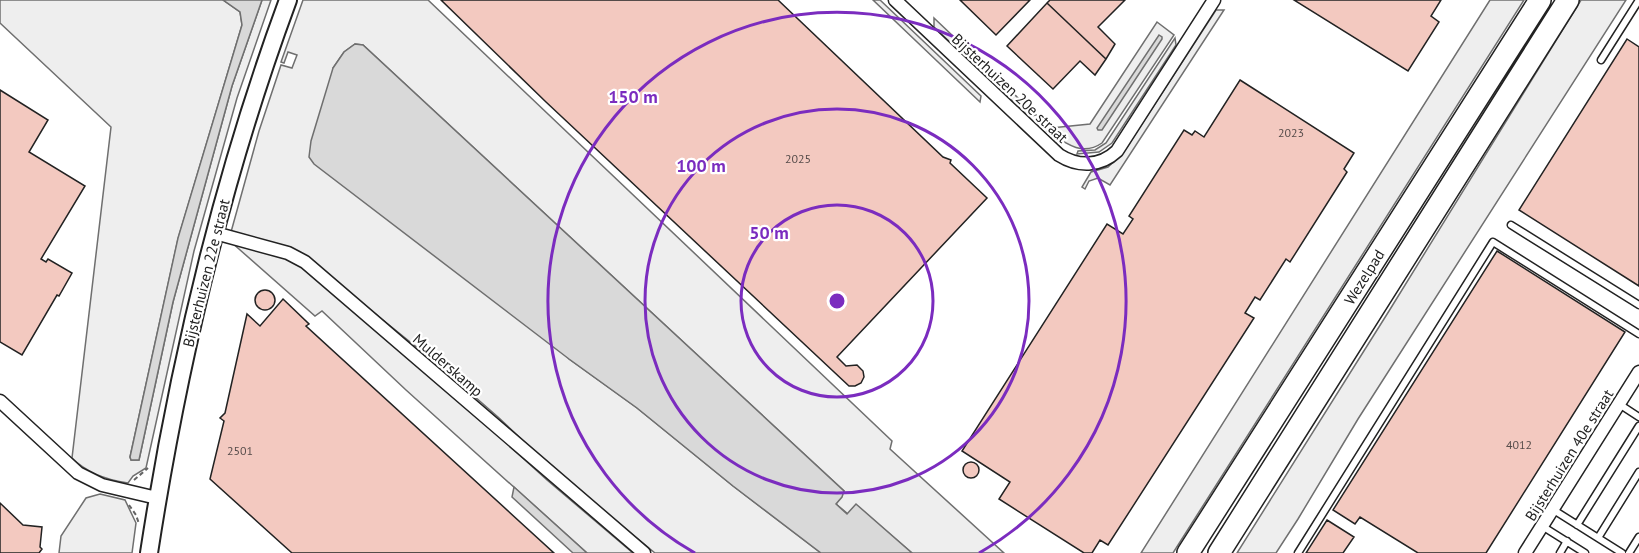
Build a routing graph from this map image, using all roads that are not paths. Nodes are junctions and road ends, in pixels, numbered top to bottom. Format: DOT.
graph roads {
  1 [pos="288,0"];
  2 [pos="896,0"];
  3 [pos="1214,0"];
  4 [pos="1540,0"];
  5 [pos="1568,0"];
  6 [pos="1639,0"];
  7 [pos="1601,60"];
  8 [pos="1511,225"];
  9 [pos="215,233"];
  10 [pos="1639,305"];
  11 [pos="1639,334"];
  12 [pos="1639,372"];
  13 [pos="0,401"];
  14 [pos="1619,404"];
  15 [pos="1639,417"];
  16 [pos="1639,426"];
  17 [pos="1639,472"];
  18 [pos="158,498"];
  19 [pos="1552,509"];
  20 [pos="1542,525"];
  21 [pos="1577,525"];
  22 [pos="1598,537"];
  23 [pos="1639,537"];
  24 [pos="1567,541"];
  25 [pos="149,553"];
  26 [pos="644,553"];
  27 [pos="1188,553"];
  28 [pos="1219,553"];
  29 [pos="1298,553"];
  30 [pos="1525,553"];
  31 [pos="1560,553"];
  32 [pos="1586,553"];
  33 [pos="1622,553"];
  34 [pos="1629,553"];
  1 -- 9 [label="main road, Bijsterhuizen 22e straat"];
  2 -- 3 [label="street, Bijsterhuizen 20e straat"];
  4 -- 27 [label="highway, Wezelpad"];
  5 -- 28 [label="highway, Wezelpad"];
  6 -- 7 [label="lane"];
  8 -- 10 [label="lane"];
  9 -- 18 [label="main road, Bijsterhuizen 22e straat"];
  9 -- 26 [label="street, Mulderskamp"];
  11 -- 29 [label="lane"];
  12 -- 14 [label="street, Bijsterhuizen 40e straat"];
  13 -- 18 [label="street"];
  14 -- 15 [label="lane"];
  14 -- 19 [label="street, Bijsterhuizen 40e straat"];
  16 -- 21 [label="lane"];
  17 -- 22 [label="lane"];
  18 -- 25 [label="main road, Bijsterhuizen 22e straat"];
  19 -- 20 [label="street, Bijsterhuizen 40e straat"];
  19 -- 21 [label="lane"];
  20 -- 24 [label="lane"];
  20 -- 30 [label="street, Bijsterhuizen 40e straat"];
  21 -- 22 [label="lane"];
  22 -- 33 [label="lane"];
  23 -- 34 [label="lane"];
  24 -- 31 [label="lane"];
  24 -- 32 [label="lane"];
}
